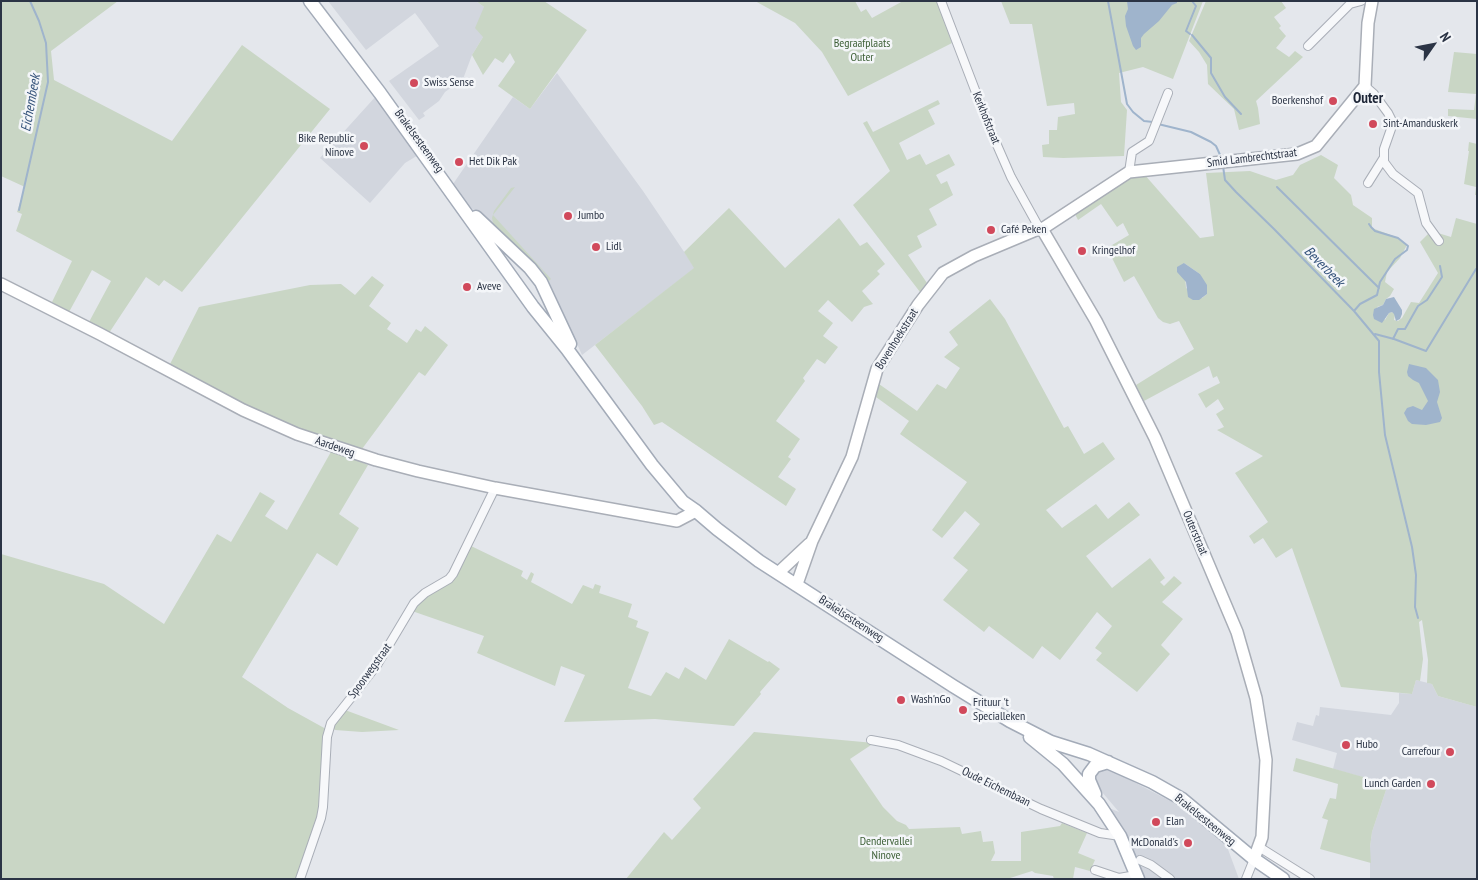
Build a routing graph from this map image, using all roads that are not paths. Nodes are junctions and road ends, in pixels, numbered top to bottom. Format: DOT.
graph roads {
  1 [pos="310,1"];
  2 [pos="316,1"];
  3 [pos="941,1"];
  4 [pos="1361,1"];
  5 [pos="1372,1"];
  6 [pos="1308,46"];
  7 [pos="1365,86"];
  8 [pos="1168,93"];
  9 [pos="1383,159"];
  10 [pos="1129,172"];
  11 [pos="1368,182"];
  12 [pos="1042,229"];
  13 [pos="1439,241"];
  14 [pos="533,272"];
  15 [pos="516,282"];
  16 [pos="1,284"];
  17 [pos="548,296"];
  18 [pos="534,307"];
  19 [pos="495,488"];
  20 [pos="696,511"];
  21 [pos="812,541"];
  22 [pos="778,573"];
  23 [pos="797,584"];
  24 [pos="1010,721"];
  25 [pos="871,740"];
  26 [pos="1108,762"];
  27 [pos="1099,804"];
  28 [pos="1120,836"];
  29 [pos="1256,853"];
  30 [pos="1140,860"];
  31 [pos="1095,870"];
  32 [pos="1137,877"];
  33 [pos="300,879"];
  34 [pos="1170,879"];
  35 [pos="1246,879"];
  36 [pos="1283,879"];
  37 [pos="1310,879"];
  1 -- 15 [label="main road, Brakelsesteenweg"];
  2 -- 14 [label="main road, Brakelsesteenweg"];
  3 -- 12 [label="street, Kerkhofstraat"];
  4 -- 6 [label="street"];
  5 -- 7 [label="street"];
  7 -- 9 [label="street"];
  7 -- 10 [label="street, Smid Lambrechtstraat"];
  8 -- 10 [label="street"];
  9 -- 11 [label="street"];
  9 -- 13 [label="street"];
  10 -- 12 [label="street, Smid Lambrechtstraat"];
  12 -- 21 [label="street, Bovenhoekstraat"];
  12 -- 29 [label="street, Outerstraat"];
  14 -- 15 [label="main road"];
  14 -- 17 [label="main road, Brakelsesteenweg"];
  15 -- 18 [label="main road, Brakelsesteenweg"];
  16 -- 19 [label="street, Aardeweg"];
  17 -- 18 [label="main road"];
  17 -- 20 [label="main road, Brakelsesteenweg"];
  18 -- 20 [label="main road, Brakelsesteenweg"];
  19 -- 20 [label="street, Aardeweg"];
  19 -- 33 [label="street, Spoorwegstraat"];
  20 -- 22 [label="main road, Brakelsesteenweg"];
  21 -- 22 [label="street, Bovenhoekstraat"];
  21 -- 23 [label="street, Bovenhoekstraat"];
  22 -- 23 [label="main road, Brakelsesteenweg"];
  23 -- 24 [label="main road, Brakelsesteenweg"];
  24 -- 26 [label="main road, Brakelsesteenweg"];
  24 -- 27 [label="main road, Brakelsesteenweg"];
  25 -- 28 [label="street, Oude Eichembaan"];
  26 -- 27 [label="main road"];
  26 -- 29 [label="main road, Brakelsesteenweg"];
  27 -- 28 [label="main road"];
  28 -- 32 [label="main road"];
  29 -- 35 [label="street"];
  29 -- 36 [label="main road, Brakelsesteenweg"];
  29 -- 37 [label="street"];
  30 -- 34 [label="street"];
  31 -- 32 [label="street"];
}
